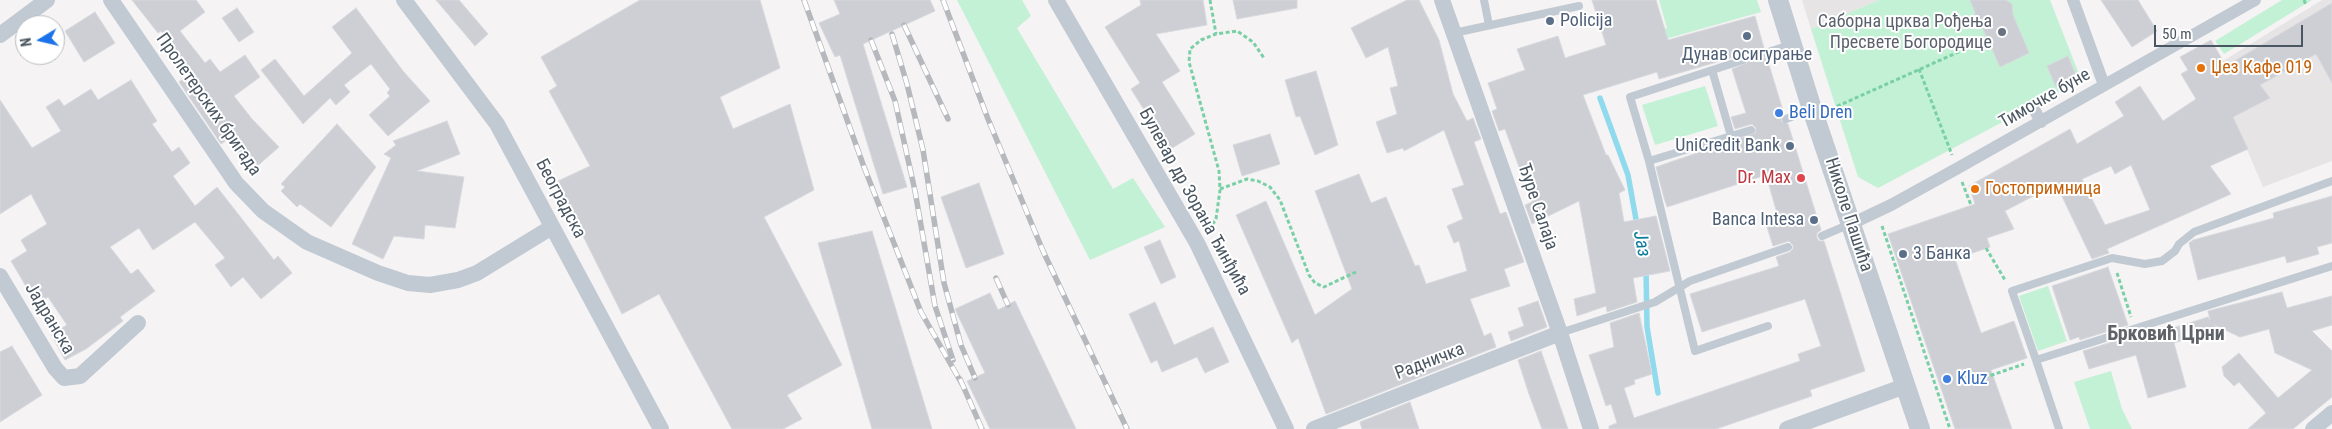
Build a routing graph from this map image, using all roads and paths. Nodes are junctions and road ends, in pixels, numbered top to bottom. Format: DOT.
graph roads {
  1 [pos="46,0"];
  2 [pos="110,0"];
  3 [pos="404,0"];
  4 [pos="1056,0"];
  5 [pos="1210,0"];
  6 [pos="1442,0"];
  7 [pos="1484,0"];
  8 [pos="1778,0"];
  9 [pos="2073,0"];
  10 [pos="2255,0"];
  11 [pos="2304,0"];
  12 [pos="2306,5"];
  13 [pos="1579,6"];
  14 [pos="1489,25"];
  15 [pos="1454,33"];
  16 [pos="1216,34"];
  17 [pos="0,35"];
  18 [pos="1792,45"];
  19 [pos="1974,45"];
  20 [pos="1765,53"];
  21 [pos="1264,58"];
  22 [pos="1743,60"];
  23 [pos="1712,70"];
  24 [pos="1918,70"];
  25 [pos="2104,85"];
  26 [pos="2033,106"];
  27 [pos="1814,113"];
  28 [pos="1786,119"];
  29 [pos="2041,122"];
  30 [pos="1751,130"];
  31 [pos="1730,136"];
  32 [pos="1649,161"];
  33 [pos="1958,168"];
  34 [pos="2332,181"];
  35 [pos="1220,190"];
  36 [pos="1971,205"];
  37 [pos="1877,212"];
  38 [pos="1850,224"];
  39 [pos="552,227"];
  40 [pos="1822,236"];
  41 [pos="1197,243"];
  42 [pos="1788,248"];
  43 [pos="1986,248"];
  44 [pos="2112,258"];
  45 [pos="2332,266"];
  46 [pos="1356,272"];
  47 [pos="0,276"];
  48 [pos="1679,286"];
  49 [pos="2012,291"];
  50 [pos="138,323"];
  51 [pos="1768,326"];
  52 [pos="2134,328"];
  53 [pos="1560,333"];
  54 [pos="2036,360"];
  55 [pos="1966,384"];
  56 [pos="1905,386"];
  57 [pos="1942,393"];
  58 [pos="1938,394"];
  59 [pos="2332,413"];
  60 [pos="661,429"];
  61 [pos="1286,429"];
  62 [pos="1314,429"];
  63 [pos="1591,429"];
  64 [pos="1787,429"];
  65 [pos="1920,429"];
  66 [pos="1950,429"];
  67 [pos="2059,429"];
  68 [pos="2313,429"];
  1 -- 17 [label="street"];
  2 -- 39 [label="street, Пролетерских бригада"];
  3 -- 39 [label="street, Београдска"];
  4 -- 41 [label="street, Булевар др Зорана Ђинђића"];
  5 -- 16 [label="path"];
  6 -- 15 [label="street, Ђуре Салаја"];
  7 -- 14 [label="lane"];
  8 -- 18 [label="street, Николе Пашића"];
  9 -- 25 [label="street"];
  10 -- 25 [label="street, Тимочке буне"];
  11 -- 12 [label="path"];
  13 -- 14 [label="lane"];
  14 -- 15 [label="lane"];
  15 -- 53 [label="street, Ђуре Салаја"];
  16 -- 21 [label="path"];
  16 -- 35 [label="path"];
  18 -- 20 [label="lane"];
  18 -- 27 [label="street, Николе Пашића"];
  19 -- 24 [label="path"];
  22 -- 23 [label="lane"];
  23 -- 31 [label="lane"];
  23 -- 32 [label="lane"];
  24 -- 27 [label="path"];
  24 -- 33 [label="path"];
  25 -- 29 [label="street, Тимочке буне"];
  26 -- 29 [label="street"];
  27 -- 28 [label="lane"];
  27 -- 38 [label="street, Николе Пашића"];
  29 -- 33 [label="street, Тимочке буне"];
  30 -- 31 [label="lane"];
  31 -- 32 [label="lane"];
  32 -- 48 [label="lane"];
  33 -- 36 [label="path"];
  33 -- 37 [label="street, Тимочке буне"];
  34 -- 44 [label="lane"];
  35 -- 41 [label="path"];
  35 -- 46 [label="path"];
  37 -- 38 [label="street, Тимочке буне"];
  37 -- 58 [label="path"];
  38 -- 40 [label="lane"];
  38 -- 56 [label="street, Николе Пашића"];
  39 -- 60 [label="street, Београдска"];
  41 -- 61 [label="street, Булевар др Зорана Ђинђића"];
  42 -- 48 [label="lane"];
  43 -- 49 [label="path"];
  44 -- 49 [label="lane"];
  44 -- 52 [label="path"];
  45 -- 52 [label="lane"];
  47 -- 50 [label="street, Јадранска"];
  48 -- 51 [label="lane"];
  48 -- 53 [label="lane"];
  49 -- 54 [label="lane"];
  52 -- 54 [label="lane"];
  53 -- 62 [label="street, Радничка"];
  53 -- 63 [label="street, Ђуре Салаја"];
  54 -- 55 [label="path"];
  54 -- 67 [label="lane"];
  56 -- 64 [label="street"];
  56 -- 65 [label="street, Николе Пашића"];
  57 -- 58 [label="path"];
  58 -- 66 [label="path"];
  59 -- 68 [label="street"];
}
